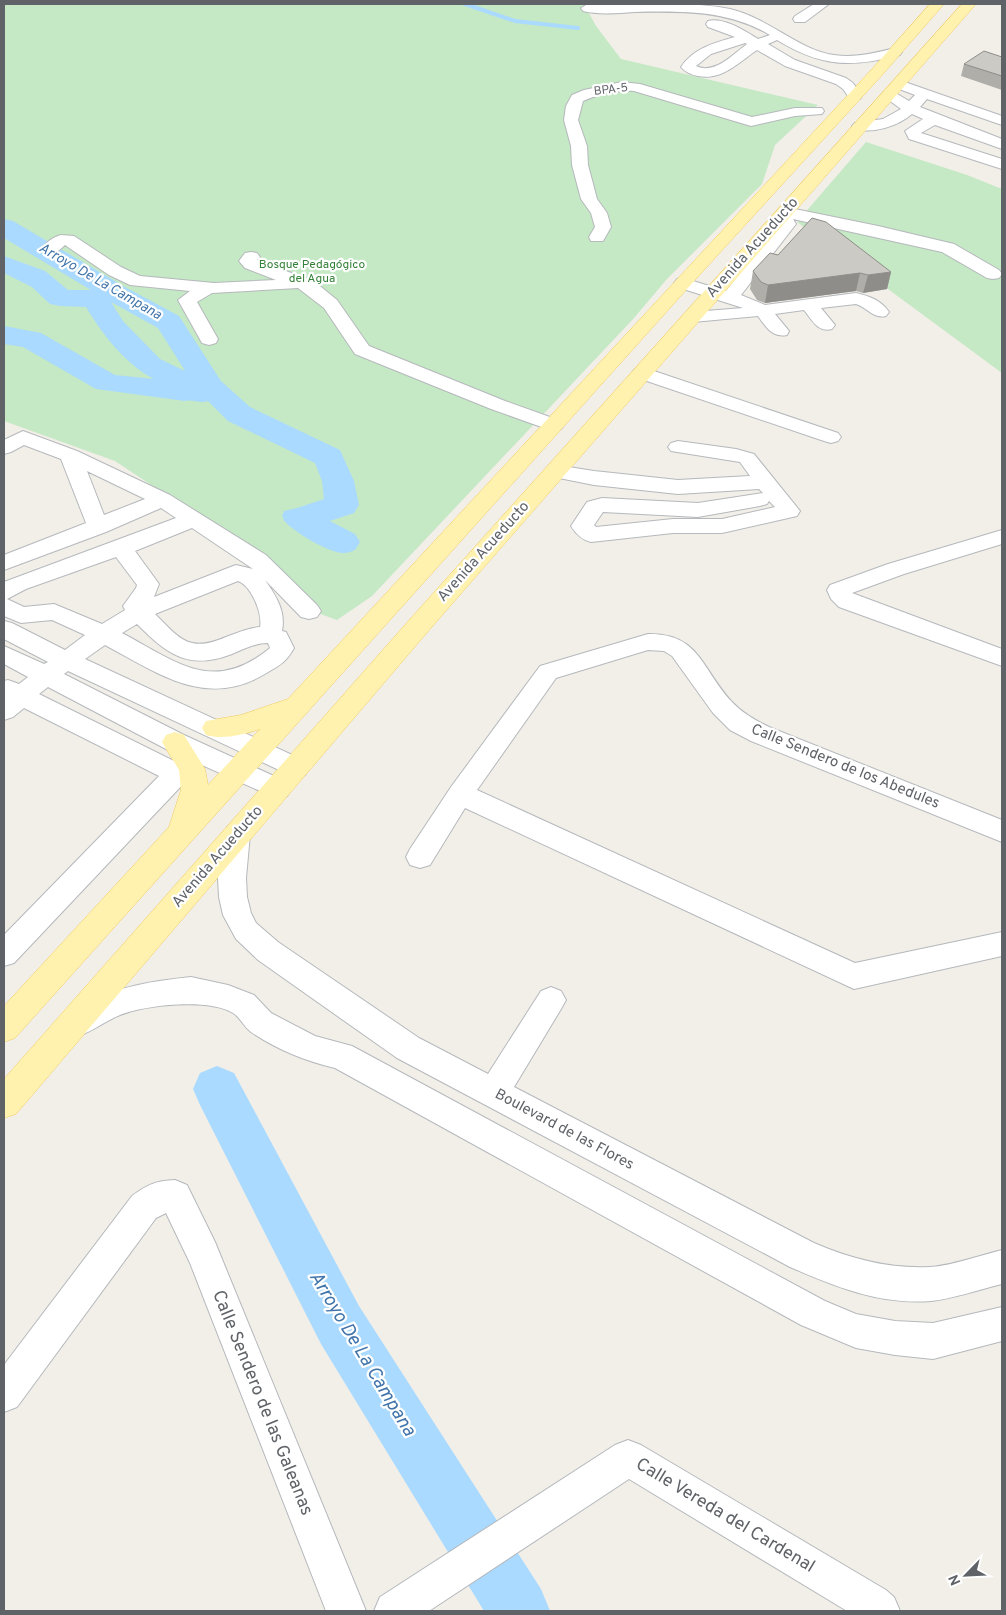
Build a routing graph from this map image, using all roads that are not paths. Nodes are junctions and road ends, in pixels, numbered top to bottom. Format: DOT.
graph roads {
  1 [pos="723,4"];
  2 [pos="743,4"];
  3 [pos="822,4"];
  4 [pos="937,4"];
  5 [pos="969,4"];
  6 [pos="588,8"];
  7 [pos="691,12"];
  8 [pos="749,19"];
  9 [pos="800,19"];
  10 [pos="614,22"];
  11 [pos="780,35"];
  12 [pos="751,41"];
  13 [pos="716,47"];
  14 [pos="895,52"];
  15 [pos="743,54"];
  16 [pos="899,84"];
  17 [pos="929,84"];
  18 [pos="855,96"];
  19 [pos="910,109"];
  20 [pos="817,111"];
  21 [pos="934,119"];
  22 [pos="1002,121"];
  23 [pos="860,126"];
  24 [pos="1002,144"];
  25 [pos="1002,164"];
  26 [pos="784,214"];
  27 [pos="597,237"];
  28 [pos="51,248"];
  29 [pos="251,257"];
  30 [pos="698,266"];
  31 [pos="993,274"];
  32 [pos="729,275"];
  33 [pos="142,282"];
  34 [pos="683,283"];
  35 [pos="302,284"];
  36 [pos="208,288"];
  37 [pos="722,295"];
  38 [pos="808,304"];
  39 [pos="190,306"];
  40 [pos="763,311"];
  41 [pos="880,312"];
  42 [pos="693,317"];
  43 [pos="826,325"];
  44 [pos="780,331"];
  45 [pos="210,339"];
  46 [pos="642,373"];
  47 [pos="554,425"];
  48 [pos="4,429"];
  49 [pos="23,437"];
  50 [pos="831,437"];
  51 [pos="678,447"];
  52 [pos="4,448"];
  53 [pos="70,455"];
  54 [pos="556,471"];
  55 [pos="762,491"];
  56 [pos="163,500"];
  57 [pos="194,519"];
  58 [pos="98,527"];
  59 [pos="1002,537"];
  60 [pos="121,548"];
  61 [pos="4,563"];
  62 [pos="896,569"];
  63 [pos="9,583"];
  64 [pos="4,606"];
  65 [pos="308,611"];
  66 [pos="138,612"];
  67 [pos="879,613"];
  68 [pos="73,622"];
  69 [pos="4,629"];
  70 [pos="104,634"];
  71 [pos="270,634"];
  72 [pos="36,646"];
  73 [pos="192,653"];
  74 [pos="1002,658"];
  75 [pos="67,660"];
  76 [pos="8,661"];
  77 [pos="45,676"];
  78 [pos="184,676"];
  79 [pos="9,698"];
  80 [pos="299,705"];
  81 [pos="215,728"];
  82 [pos="175,742"];
  83 [pos="260,749"];
  84 [pos="240,770"];
  85 [pos="287,778"];
  86 [pos="460,794"];
  87 [pos="1002,831"];
  88 [pos="237,834"];
  89 [pos="181,835"];
  90 [pos="420,857"];
  91 [pos="1002,944"];
  92 [pos="4,954"];
  93 [pos="551,1000"];
  94 [pos="4,1028"];
  95 [pos="69,1028"];
  96 [pos="505,1099"];
  97 [pos="4,1103"];
  98 [pos="494,1140"];
  99 [pos="1002,1267"];
  100 [pos="1002,1324"];
  101 [pos="4,1394"];
  102 [pos="346,1611"];
  103 [pos="394,1611"];
  104 [pos="880,1611"];
  1 -- 7 [label="street"];
  2 -- 8 [label="street"];
  3 -- 9 [label="street"];
  4 -- 14 [label="main road, Avenida Acueducto"];
  5 -- 16 [label="main road, Avenida Acueducto"];
  6 -- 7 [label="street"];
  7 -- 8 [label="street"];
  7 -- 10 [label="street"];
  7 -- 12 [label="street"];
  8 -- 11 [label="street"];
  11 -- 12 [label="street"];
  11 -- 14 [label="street"];
  12 -- 13 [label="street"];
  12 -- 15 [label="street"];
  12 -- 18 [label="street"];
  13 -- 15 [label="street"];
  13 -- 15 [label="street"];
  14 -- 18 [label="main road, Avenida Acueducto"];
  16 -- 17 [label="street"];
  16 -- 19 [label="street"];
  16 -- 23 [label="main road, Avenida Acueducto"];
  17 -- 19 [label="street"];
  17 -- 22 [label="street"];
  18 -- 30 [label="main road, Avenida Acueducto"];
  19 -- 21 [label="street"];
  19 -- 23 [label="street"];
  20 -- 27 [label="street, BPA-5"];
  21 -- 24 [label="street"];
  21 -- 25 [label="street"];
  23 -- 26 [label="main road, Avenida Acueducto"];
  26 -- 31 [label="street"];
  26 -- 32 [label="main road, Avenida Acueducto"];
  26 -- 37 [label="street"];
  28 -- 33 [label="street"];
  29 -- 35 [label="street"];
  30 -- 32 [label="main road"];
  30 -- 34 [label="main road, Avenida Acueducto"];
  32 -- 37 [label="main road, Avenida Acueducto"];
  33 -- 36 [label="street"];
  33 -- 39 [label="street"];
  34 -- 37 [label="street"];
  34 -- 47 [label="main road, Avenida Acueducto"];
  35 -- 36 [label="street"];
  35 -- 47 [label="street"];
  36 -- 39 [label="street"];
  37 -- 40 [label="street"];
  37 -- 42 [label="main road, Avenida Acueducto"];
  38 -- 40 [label="street"];
  38 -- 41 [label="street"];
  38 -- 43 [label="street"];
  39 -- 45 [label="street"];
  40 -- 42 [label="street"];
  40 -- 44 [label="street"];
  42 -- 46 [label="main road, Avenida Acueducto"];
  46 -- 50 [label="street"];
  46 -- 54 [label="main road, Avenida Acueducto"];
  47 -- 80 [label="main road, Avenida Acueducto"];
  48 -- 49 [label="street"];
  49 -- 52 [label="street"];
  49 -- 53 [label="street"];
  51 -- 55 [label="street"];
  53 -- 56 [label="street"];
  53 -- 58 [label="street"];
  54 -- 55 [label="street"];
  54 -- 85 [label="main road, Avenida Acueducto"];
  55 -- 55 [label="street"];
  56 -- 57 [label="street"];
  56 -- 58 [label="street"];
  57 -- 60 [label="street"];
  57 -- 65 [label="street"];
  58 -- 61 [label="street"];
  59 -- 62 [label="street"];
  60 -- 63 [label="street"];
  60 -- 66 [label="street"];
  62 -- 67 [label="street"];
  62 -- 67 [label="street"];
  64 -- 68 [label="street"];
  66 -- 70 [label="street"];
  66 -- 71 [label="street"];
  66 -- 73 [label="street"];
  67 -- 74 [label="street"];
  68 -- 70 [label="street"];
  68 -- 72 [label="street"];
  69 -- 72 [label="street"];
  70 -- 75 [label="street"];
  70 -- 78 [label="street"];
  71 -- 73 [label="street"];
  71 -- 78 [label="street"];
  72 -- 75 [label="street"];
  72 -- 76 [label="street"];
  73 -- 78 [label="street"];
  75 -- 77 [label="street"];
  75 -- 81 [label="street"];
  76 -- 77 [label="street"];
  77 -- 79 [label="street"];
  77 -- 82 [label="street"];
  79 -- 92 [label="street"];
  80 -- 81 [label="main road"];
  80 -- 83 [label="main road, Avenida Acueducto"];
  81 -- 83 [label="street"];
  82 -- 84 [label="street"];
  82 -- 89 [label="main road"];
  83 -- 84 [label="main road, Avenida Acueducto"];
  83 -- 85 [label="street"];
  84 -- 85 [label="street"];
  84 -- 89 [label="main road, Avenida Acueducto"];
  85 -- 88 [label="main road, Avenida Acueducto"];
  86 -- 87 [label="street, Calle Sendero de los Abedules"];
  86 -- 90 [label="street, Calle Sendero de los Abedules"];
  86 -- 91 [label="street"];
  88 -- 95 [label="main road, Avenida Acueducto"];
  88 -- 96 [label="street, Boulevard de las Flores"];
  89 -- 94 [label="main road, Avenida Acueducto"];
  93 -- 96 [label="street"];
  95 -- 97 [label="main road, Avenida Acueducto"];
  95 -- 98 [label="street"];
  96 -- 98 [label="street"];
  96 -- 99 [label="street, Boulevard de las Flores"];
  98 -- 100 [label="street"];
  101 -- 102 [label="street, Calle Sendero de las Galeanas"];
  103 -- 104 [label="street, Calle Vereda del Cardenal"];
}
